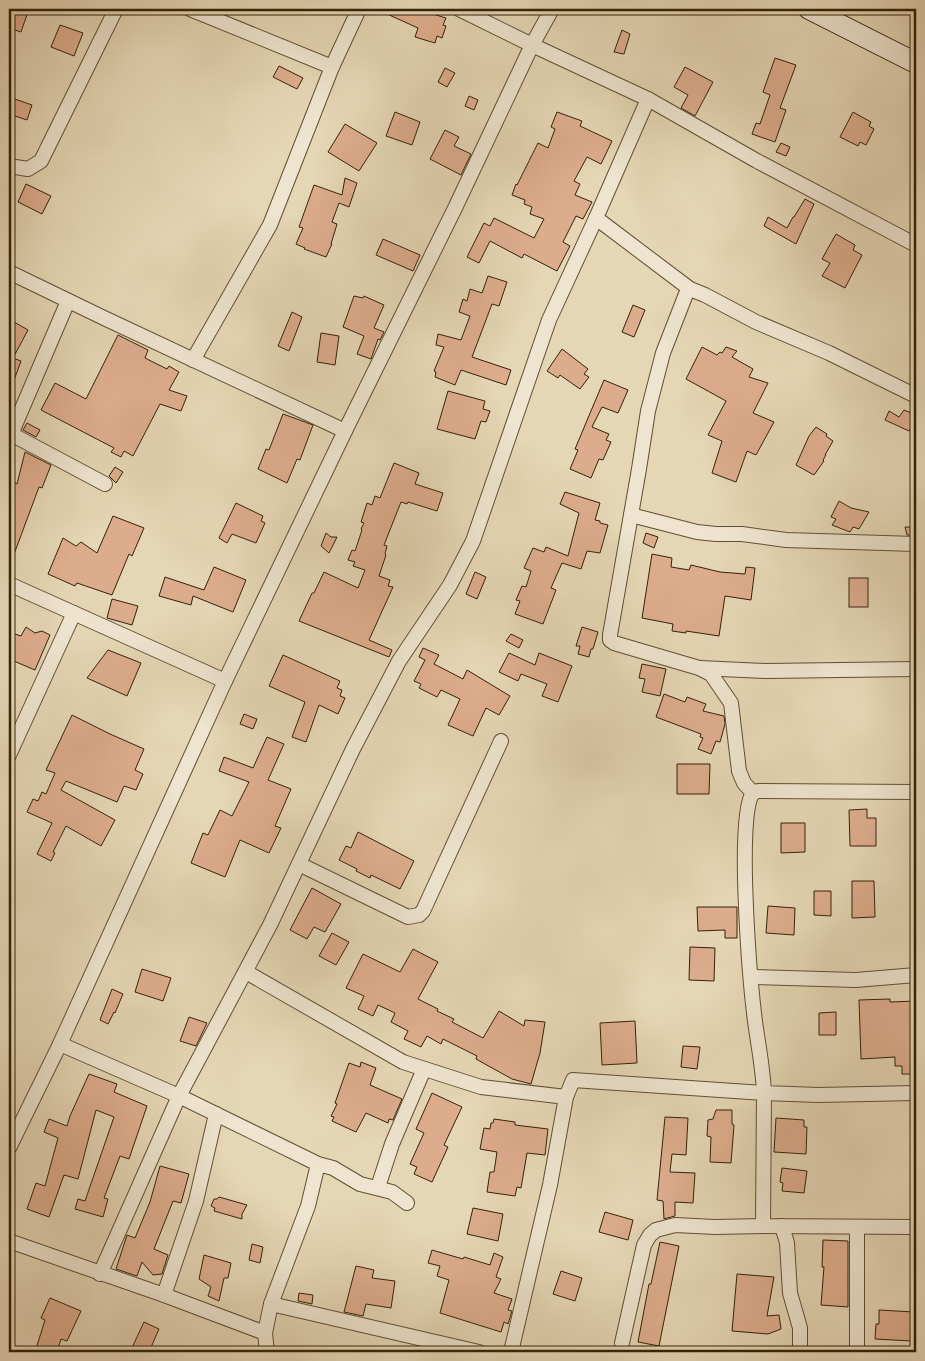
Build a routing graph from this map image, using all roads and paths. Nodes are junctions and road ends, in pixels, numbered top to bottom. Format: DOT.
graph roads {
  1 [pos="116,9"];
  2 [pos="190,9"];
  3 [pos="359,9"];
  4 [pos="459,9"];
  5 [pos="552,9"];
  6 [pos="809,9"];
  7 [pos="532,45"];
  8 [pos="916,63"];
  9 [pos="332,67"];
  10 [pos="648,99"];
  11 [pos="9,166"];
  12 [pos="596,218"];
  13 [pos="916,245"];
  14 [pos="9,272"];
  15 [pos="690,288"];
  16 [pos="68,301"];
  17 [pos="193,360"];
  18 [pos="916,396"];
  19 [pos="345,431"];
  20 [pos="10,437"];
  21 [pos="105,484"];
  22 [pos="631,515"];
  23 [pos="916,544"];
  24 [pos="9,584"];
  25 [pos="74,613"];
  26 [pos="699,668"];
  27 [pos="916,669"];
  28 [pos="225,681"];
  29 [pos="13,736"];
  30 [pos="502,741"];
  31 [pos="9,755"];
  32 [pos="916,792"];
  33 [pos="753,794"];
  34 [pos="299,864"];
  35 [pos="246,972"];
  36 [pos="916,975"];
  37 [pos="751,977"];
  38 [pos="60,1044"];
  39 [pos="424,1070"];
  40 [pos="764,1093"];
  41 [pos="916,1093"];
  42 [pos="179,1096"];
  43 [pos="566,1096"];
  44 [pos="216,1114"];
  45 [pos="9,1148"];
  46 [pos="318,1164"];
  47 [pos="378,1188"];
  48 [pos="407,1203"];
  49 [pos="763,1226"];
  50 [pos="782,1226"];
  51 [pos="857,1227"];
  52 [pos="916,1227"];
  53 [pos="9,1241"];
  54 [pos="100,1274"];
  55 [pos="164,1295"];
  56 [pos="271,1304"];
  57 [pos="265,1333"];
  58 [pos="622,1343"];
  59 [pos="267,1352"];
  60 [pos="480,1352"];
  61 [pos="511,1352"];
  62 [pos="800,1352"];
  63 [pos="857,1352"];
  1 -- 11 [label="street"];
  2 -- 9 [label="street"];
  3 -- 9 [label="street"];
  4 -- 7 [label="street"];
  5 -- 7 [label="street"];
  6 -- 8 [label="street"];
  7 -- 10 [label="street"];
  7 -- 19 [label="street"];
  9 -- 17 [label="street"];
  10 -- 12 [label="street"];
  10 -- 13 [label="street"];
  12 -- 15 [label="street"];
  12 -- 34 [label="street"];
  14 -- 16 [label="street"];
  15 -- 18 [label="street"];
  15 -- 22 [label="street"];
  16 -- 17 [label="street"];
  16 -- 20 [label="street"];
  17 -- 19 [label="street"];
  19 -- 28 [label="street"];
  20 -- 21 [label="street"];
  22 -- 23 [label="street"];
  22 -- 26 [label="street"];
  24 -- 25 [label="street"];
  25 -- 28 [label="street"];
  25 -- 29 [label="street"];
  26 -- 27 [label="street"];
  26 -- 33 [label="street"];
  28 -- 38 [label="street"];
  29 -- 31 [label="street"];
  30 -- 34 [label="street"];
  32 -- 33 [label="street"];
  33 -- 37 [label="street"];
  34 -- 35 [label="street"];
  35 -- 39 [label="street"];
  35 -- 42 [label="street"];
  36 -- 37 [label="street"];
  37 -- 40 [label="street"];
  38 -- 42 [label="street"];
  38 -- 45 [label="street"];
  39 -- 43 [label="street"];
  39 -- 47 [label="street"];
  40 -- 41 [label="street"];
  40 -- 43 [label="street"];
  40 -- 49 [label="street"];
  42 -- 44 [label="street"];
  42 -- 54 [label="street"];
  43 -- 61 [label="street"];
  44 -- 46 [label="street"];
  44 -- 55 [label="street"];
  46 -- 47 [label="street"];
  46 -- 56 [label="street"];
  47 -- 48 [label="street"];
  49 -- 50 [label="street"];
  49 -- 58 [label="street"];
  50 -- 51 [label="street"];
  50 -- 62 [label="street"];
  51 -- 52 [label="street"];
  51 -- 63 [label="street"];
  53 -- 54 [label="street"];
  54 -- 55 [label="street"];
  55 -- 57 [label="street"];
  56 -- 57 [label="street"];
  56 -- 60 [label="street"];
  57 -- 59 [label="street"];
}
